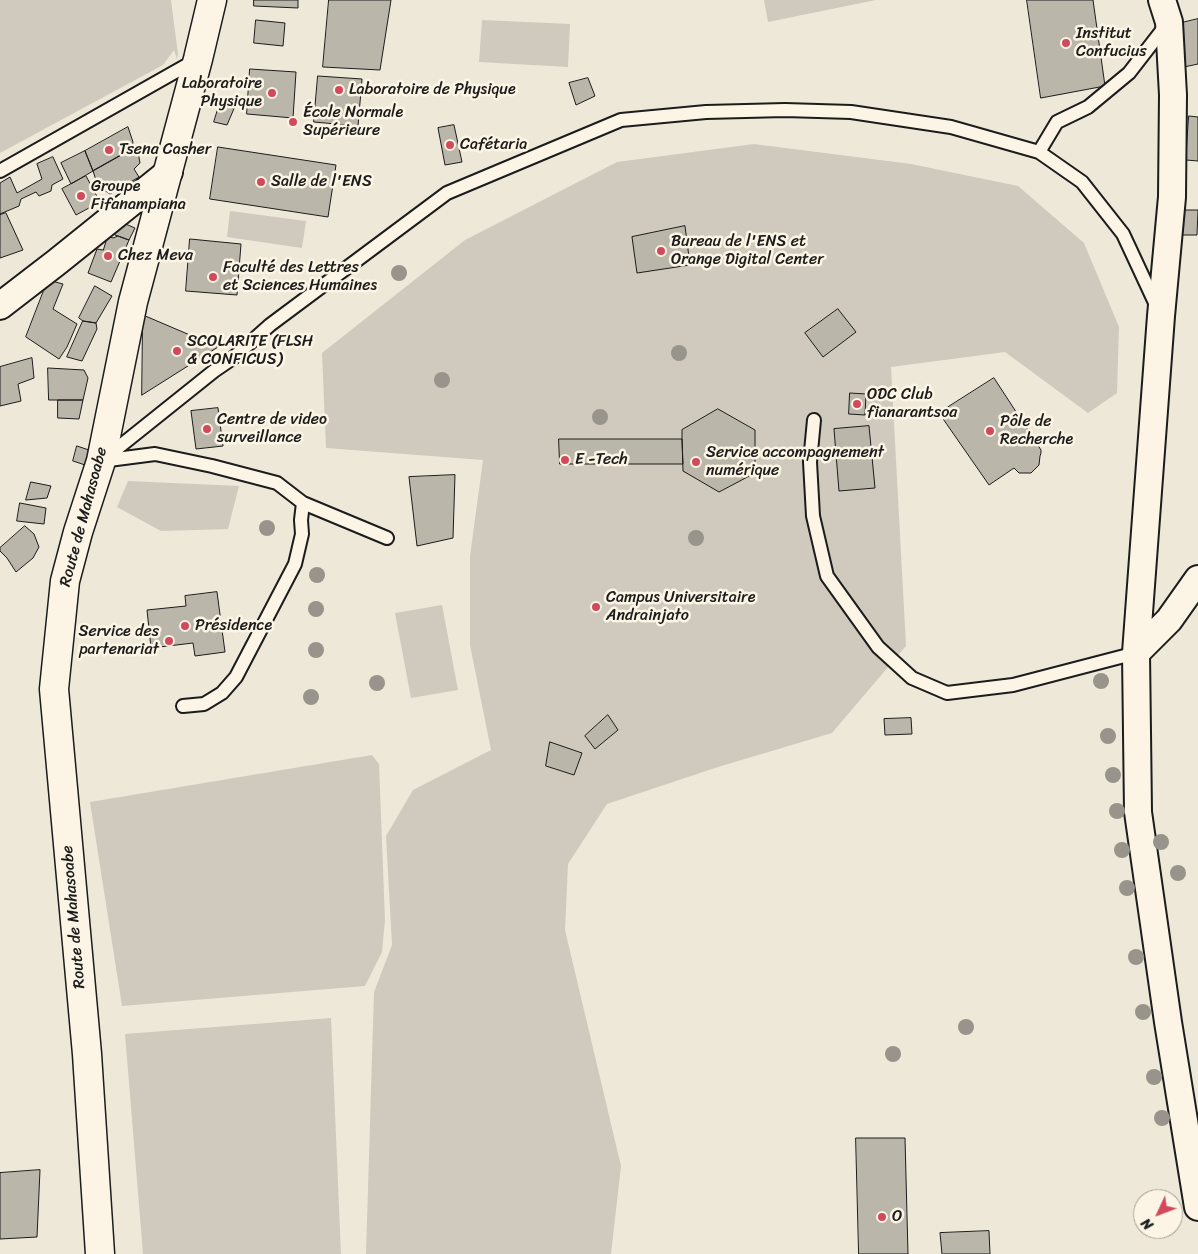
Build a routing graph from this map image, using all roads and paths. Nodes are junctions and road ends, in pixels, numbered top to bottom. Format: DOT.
graph roads {
  1 [pos="212,0"];
  2 [pos="1165,11"];
  3 [pos="198,59"];
  4 [pos="1039,152"];
  5 [pos="0,171"];
  6 [pos="169,172"];
  7 [pos="0,306"];
  8 [pos="1161,316"];
  9 [pos="814,420"];
  10 [pos="101,461"];
  11 [pos="303,503"];
  12 [pos="387,538"];
  13 [pos="1198,579"];
  14 [pos="1136,653"];
  15 [pos="183,706"];
  16 [pos="1198,1208"];
  17 [pos="100,1254"];
  1 -- 3 [label="street, Route de Mahasoabe"];
  2 -- 4 [label="lane"];
  2 -- 8 [label="street"];
  3 -- 5 [label="lane"];
  3 -- 6 [label="street, Route de Mahasoabe"];
  4 -- 8 [label="lane"];
  4 -- 10 [label="lane"];
  6 -- 7 [label="street"];
  6 -- 10 [label="street, Route de Mahasoabe"];
  8 -- 14 [label="street"];
  9 -- 14 [label="lane"];
  10 -- 11 [label="lane"];
  10 -- 17 [label="street, Route de Mahasoabe"];
  11 -- 12 [label="lane"];
  11 -- 15 [label="lane"];
  13 -- 14 [label="street"];
  14 -- 16 [label="street"];
}
